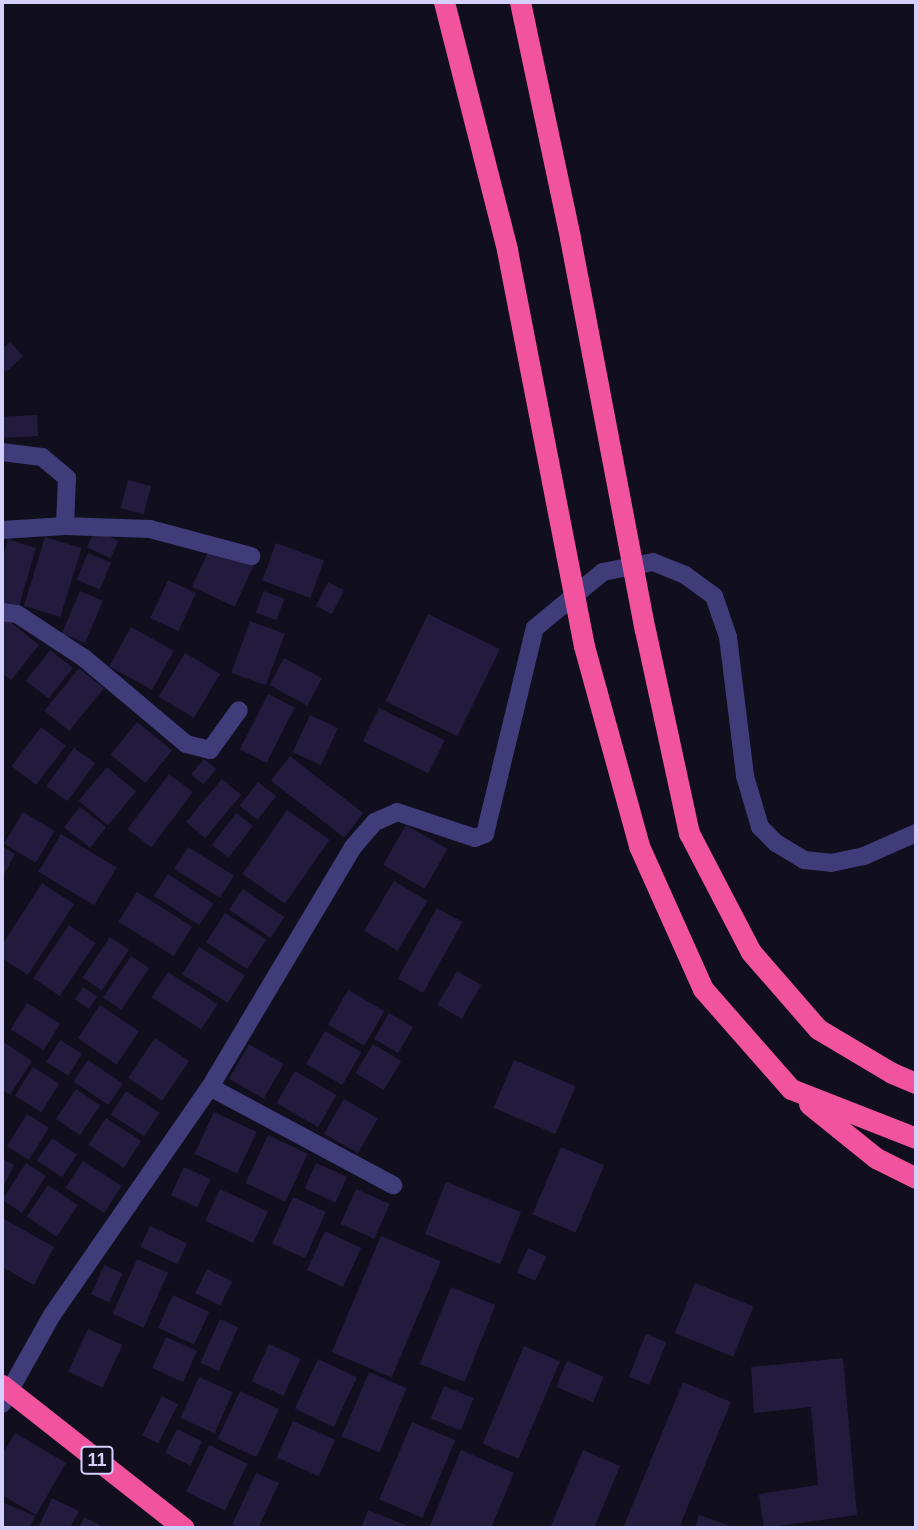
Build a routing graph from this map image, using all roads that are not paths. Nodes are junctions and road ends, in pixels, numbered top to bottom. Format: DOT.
graph roads {
  1 [pos="444,2"];
  2 [pos="520,2"];
  3 [pos="2,452"];
  4 [pos="65,526"];
  5 [pos="2,530"];
  6 [pos="251,556"];
  7 [pos="2,612"];
  8 [pos="239,710"];
  9 [pos="916,833"];
  10 [pos="916,1083"];
  11 [pos="210,1087"];
  12 [pos="791,1089"];
  13 [pos="916,1138"];
  14 [pos="916,1178"];
  15 [pos="393,1185"];
  16 [pos="4,1394"];
  17 [pos="184,1528"];
  1 -- 12 [label="highway, bridge"];
  2 -- 10 [label="highway, bridge"];
  3 -- 4 [label="street"];
  4 -- 5 [label="street"];
  4 -- 6 [label="street"];
  7 -- 8 [label="street"];
  9 -- 11 [label="street"];
  11 -- 15 [label="street"];
  11 -- 16 [label="street"];
  12 -- 13 [label="highway"];
  12 -- 14 [label="highway"];
  16 -- 17 [label="highway, 11"];
}
